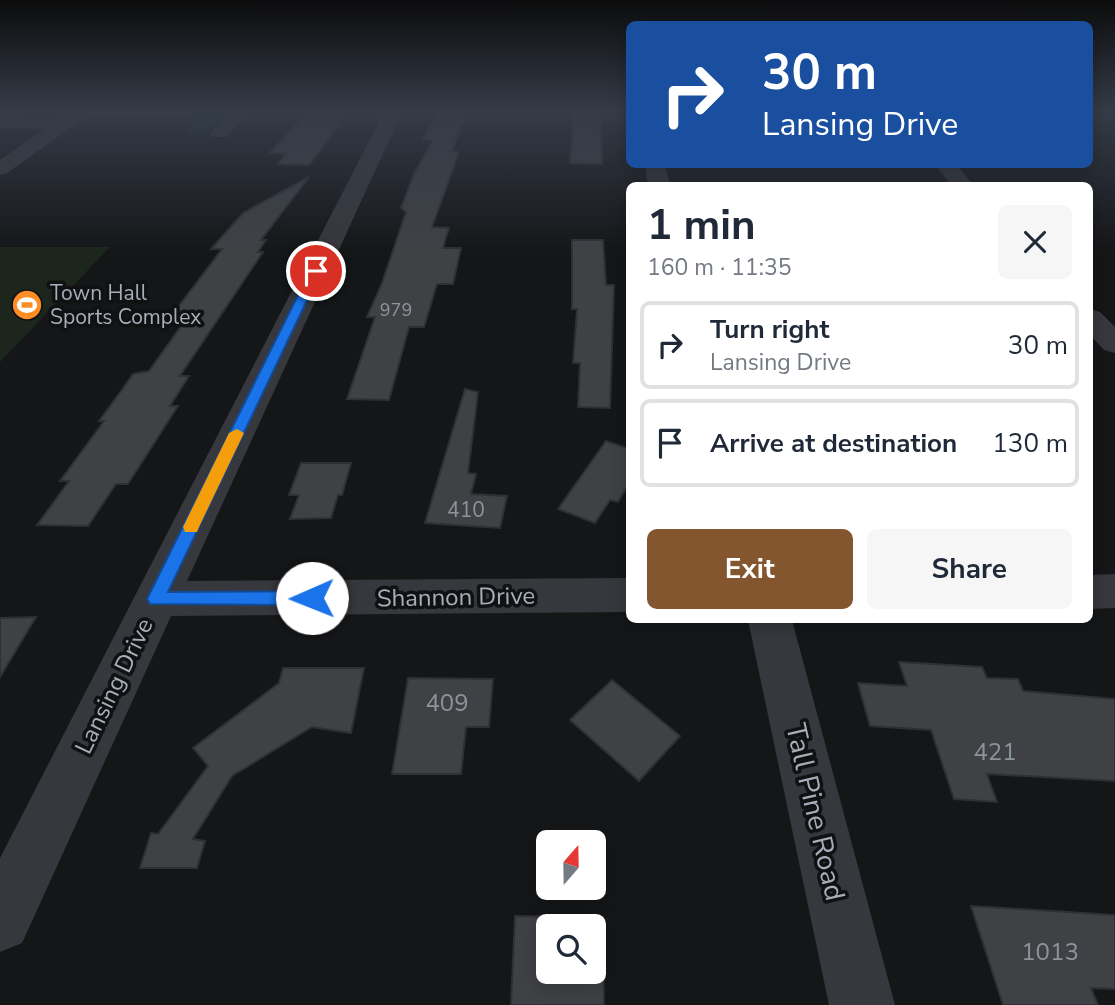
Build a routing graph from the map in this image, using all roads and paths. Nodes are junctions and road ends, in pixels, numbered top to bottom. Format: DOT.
graph roads {
  1 [pos="15,159"];
  2 [pos="370,159"];
  3 [pos="948,168"];
  4 [pos="0,169"];
  5 [pos="960,182"];
  6 [pos="1093,321"];
  7 [pos="1115,344"];
  8 [pos="1115,591"];
  9 [pos="1093,592"];
  10 [pos="626,595"];
  11 [pos="156,599"];
  12 [pos="770,623"];
  13 [pos="0,921"];
  14 [pos="862,1005"];
  1 -- 4 [label="street"];
  2 -- 11 [label="street, Lansing Drive"];
  3 -- 5 [label="street"];
  6 -- 7 [label="street"];
  8 -- 9 [label="street"];
  10 -- 11 [label="street, Shannon Drive"];
  11 -- 13 [label="street, Lansing Drive"];
  12 -- 14 [label="street, Tall Pine Road"];
}
